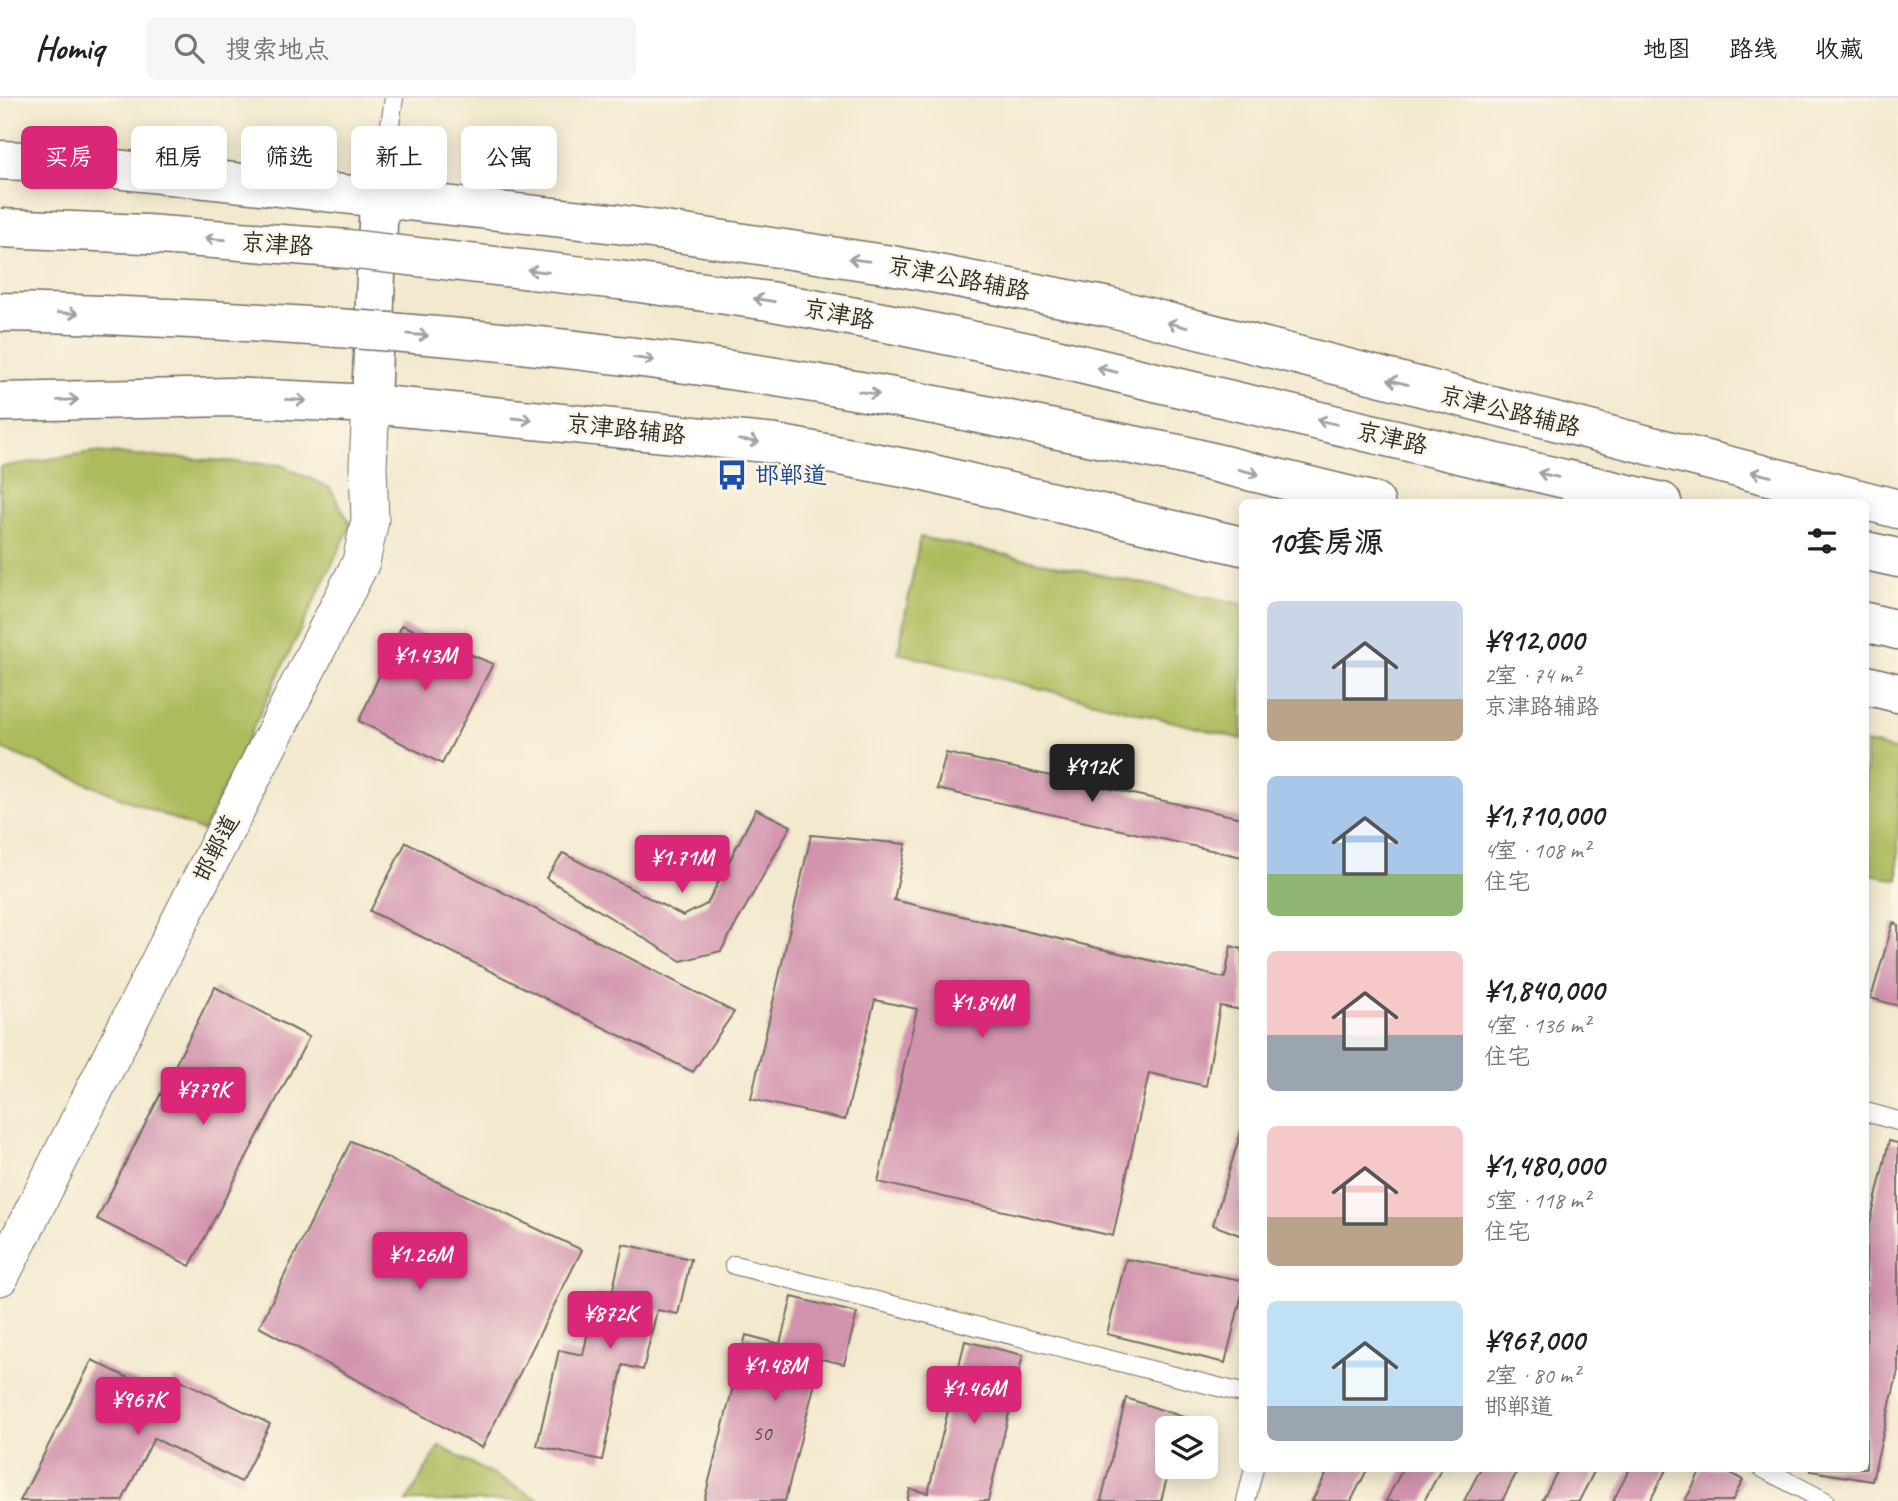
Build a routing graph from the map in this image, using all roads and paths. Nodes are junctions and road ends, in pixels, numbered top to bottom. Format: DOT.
graph roads {
  1 [pos="394,98"];
  2 [pos="0,138"];
  3 [pos="21,148"];
  4 [pos="0,160"];
  5 [pos="21,161"];
  6 [pos="117,169"];
  7 [pos="379,197"];
  8 [pos="0,228"];
  9 [pos="0,313"];
  10 [pos="0,402"];
  11 [pos="371,404"];
  12 [pos="1363,499"];
  13 [pos="1649,499"];
  14 [pos="1859,499"];
  15 [pos="1869,502"];
  16 [pos="1898,509"];
  17 [pos="1239,545"];
  18 [pos="1869,552"];
  19 [pos="1898,558"];
  20 [pos="1869,623"];
  21 [pos="1898,630"];
  22 [pos="1869,686"];
  23 [pos="1898,693"];
  24 [pos="1869,1113"];
  25 [pos="1898,1121"];
  26 [pos="734,1265"];
  27 [pos="0,1277"];
  28 [pos="1239,1392"];
  29 [pos="1253,1472"];
  30 [pos="1770,1472"];
  31 [pos="1246,1501"];
  32 [pos="1825,1501"];
  1 -- 7 [label="lane"];
  2 -- 3 [label="street"];
  4 -- 5 [label="street, 京津公路辅路"];
  6 -- 7 [label="street, 京津公路辅路"];
  7 -- 11 [label="street"];
  14 -- 7 [label="street, 京津公路辅路, one-way"];
  13 -- 8 [label="street, 京津路, one-way, bridge"];
  9 -- 12 [label="street, one-way, bridge"];
  10 -- 11 [label="street, 京津路辅路, one-way"];
  11 -- 17 [label="street, 京津路辅路, one-way"];
  11 -- 27 [label="street, 邯郸道"];
  16 -- 15 [label="street, 京津公路辅路, one-way"];
  18 -- 19 [label="street"];
  20 -- 21 [label="street"];
  22 -- 23 [label="street"];
  24 -- 25 [label="lane"];
  26 -- 28 [label="lane"];
  29 -- 31 [label="lane"];
  30 -- 32 [label="lane"];
}
